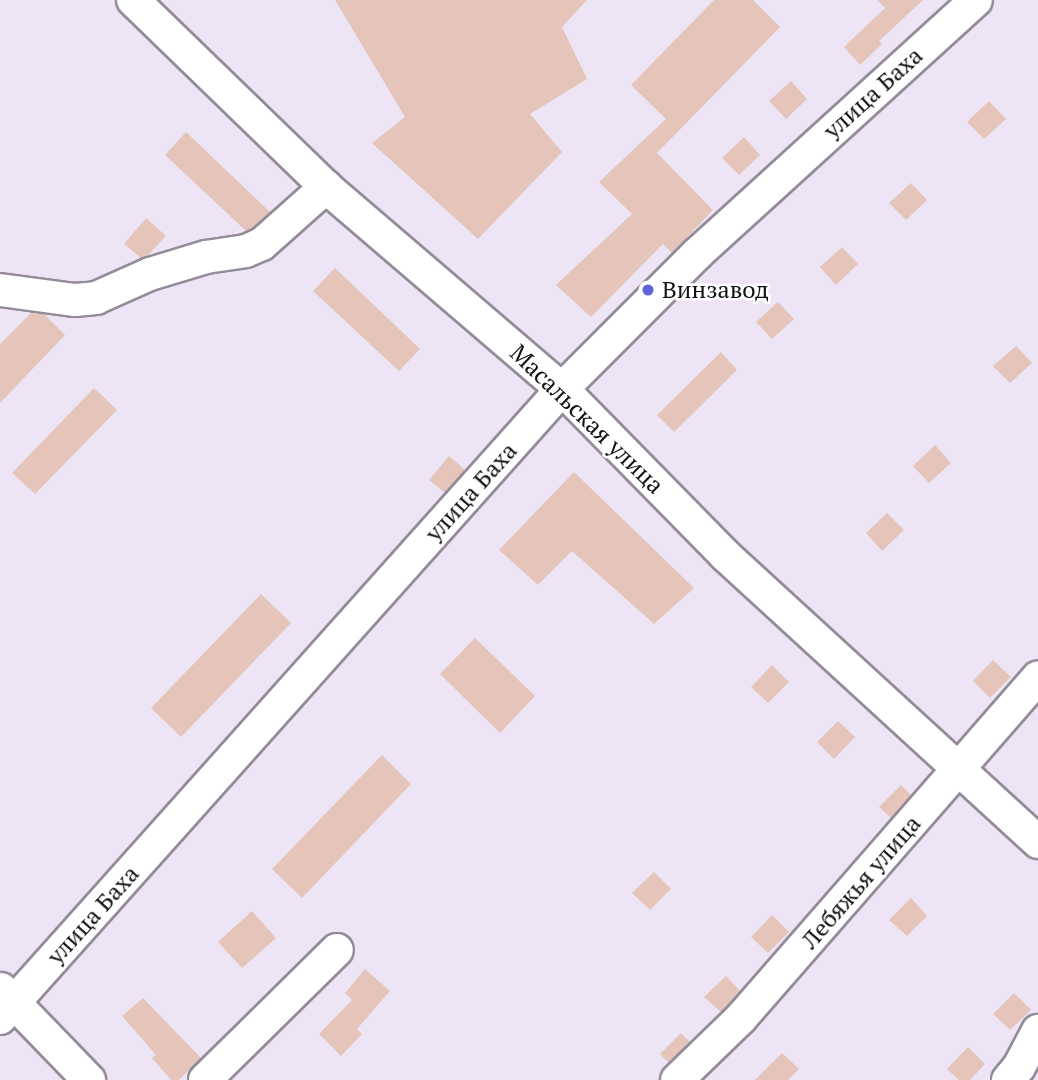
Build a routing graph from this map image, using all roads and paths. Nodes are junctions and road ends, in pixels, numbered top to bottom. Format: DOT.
graph roads {
  1 [pos="133,0"];
  2 [pos="976,0"];
  3 [pos="326,187"];
  4 [pos="0,290"];
  5 [pos="562,389"];
  6 [pos="1038,677"];
  7 [pos="959,769"];
  8 [pos="1038,842"];
  9 [pos="337,950"];
  10 [pos="5,1002"];
  11 [pos="1038,1031"];
  12 [pos="89,1080"];
  13 [pos="205,1080"];
  14 [pos="677,1080"];
  15 [pos="1008,1080"];
  1 -- 3 [label="street, Масальская улица"];
  2 -- 5 [label="street, улица Баха"];
  3 -- 4 [label="street"];
  3 -- 5 [label="street, Масальская улица"];
  5 -- 7 [label="street, Масальская улица"];
  5 -- 10 [label="street, улица Баха"];
  6 -- 7 [label="street, Лебяжья улица"];
  7 -- 8 [label="street, Масальская улица"];
  7 -- 14 [label="street, Лебяжья улица"];
  9 -- 13 [label="street"];
  10 -- 12 [label="street"];
  11 -- 15 [label="street"];
}
